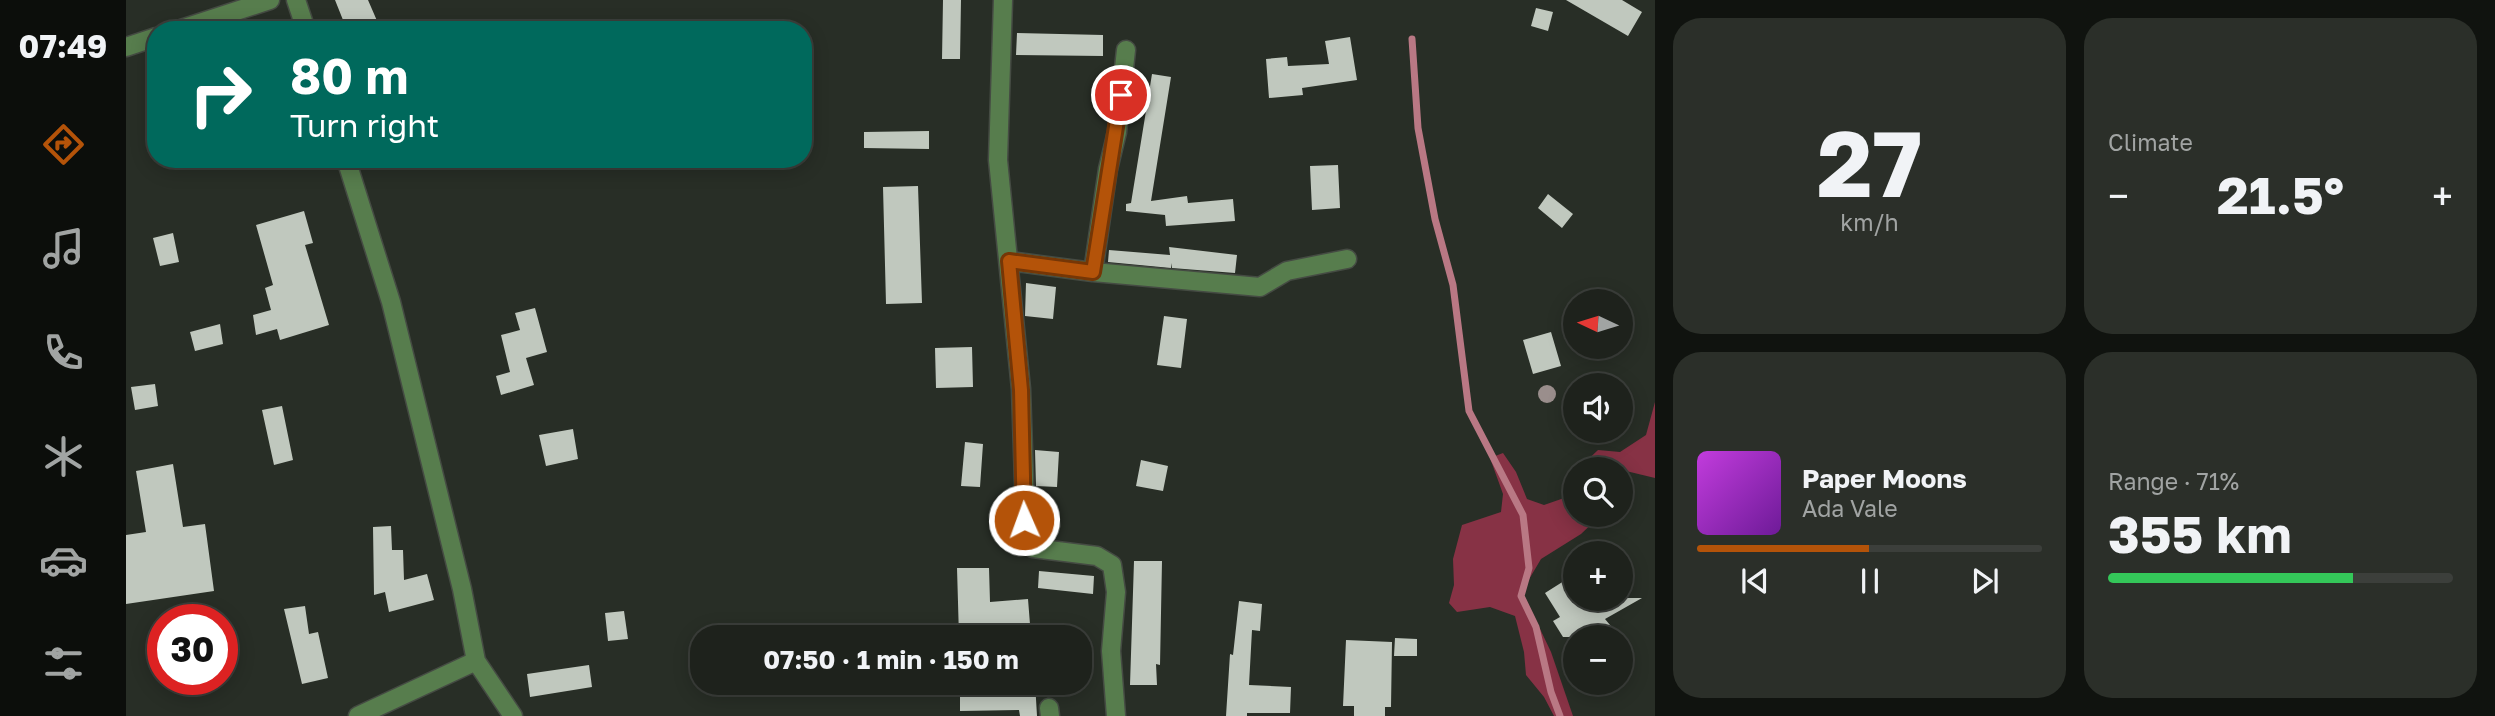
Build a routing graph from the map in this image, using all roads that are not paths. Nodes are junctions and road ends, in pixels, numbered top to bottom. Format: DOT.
graph roads {
  1 [pos="270,0"];
  2 [pos="296,0"];
  3 [pos="1003,0"];
  4 [pos="206,21"];
  5 [pos="303,21"];
  6 [pos="147,40"];
  7 [pos="126,47"];
  8 [pos="1126,50"];
  9 [pos="349,168"];
  10 [pos="1347,258"];
  11 [pos="1009,261"];
  12 [pos="1093,272"];
  13 [pos="476,661"];
  14 [pos="358,716"];
  15 [pos="513,716"];
  16 [pos="1116,716"];
  1 -- 4 [label="street"];
  2 -- 5 [label="street"];
  3 -- 11 [label="street"];
  6 -- 7 [label="street"];
  8 -- 12 [label="street"];
  9 -- 13 [label="street"];
  10 -- 12 [label="street"];
  11 -- 12 [label="street"];
  11 -- 16 [label="street"];
  13 -- 14 [label="street"];
  13 -- 15 [label="street"];
}
